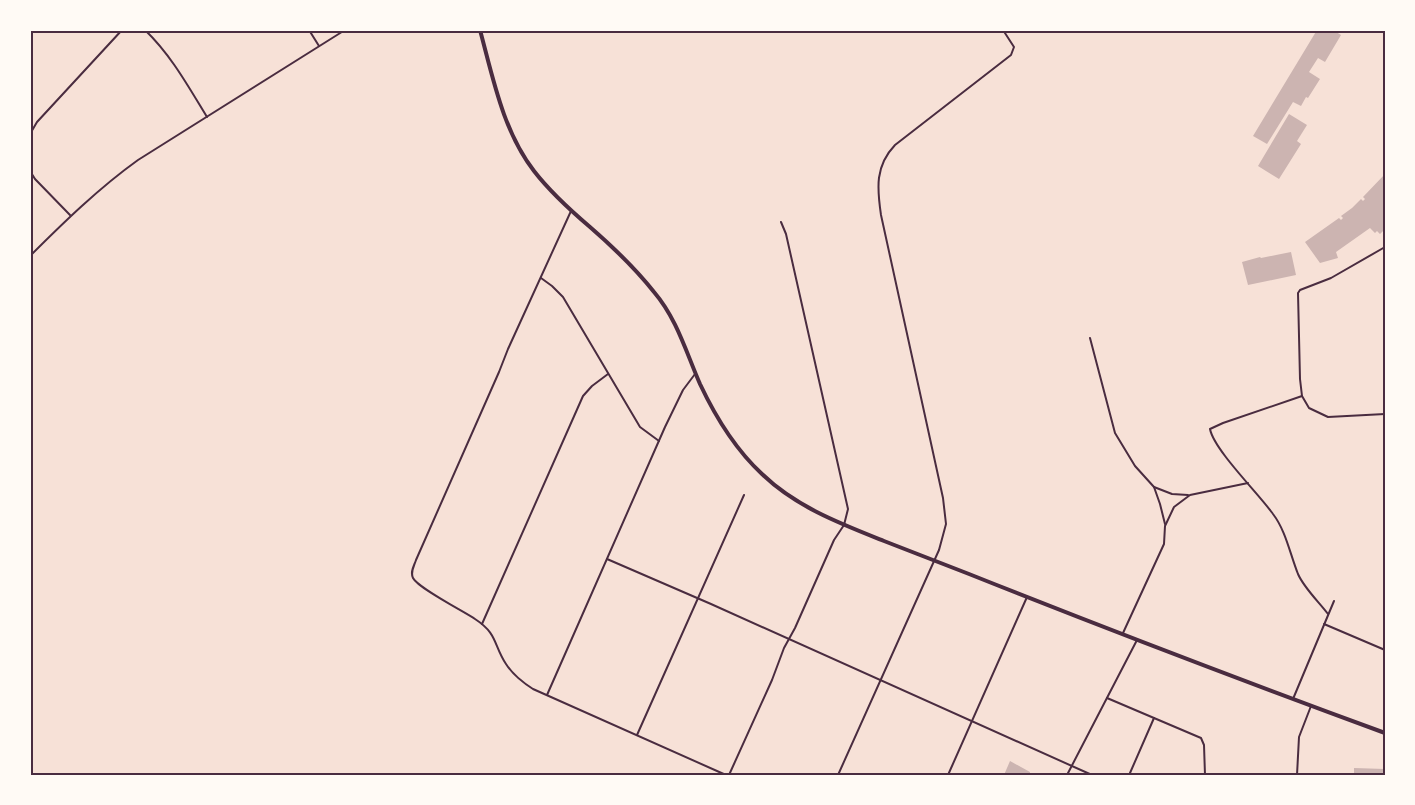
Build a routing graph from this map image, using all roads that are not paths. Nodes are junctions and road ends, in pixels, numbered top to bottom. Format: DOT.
graph roads {
  1 [pos="122,30"];
  2 [pos="146,30"];
  3 [pos="309,30"];
  4 [pos="345,30"];
  5 [pos="480,30"];
  6 [pos="1003,30"];
  7 [pos="319,46"];
  8 [pos="207,117"];
  9 [pos="30,134"];
  10 [pos="30,171"];
  11 [pos="570,211"];
  12 [pos="71,216"];
  13 [pos="781,222"];
  14 [pos="1385,247"];
  15 [pos="30,256"];
  16 [pos="540,278"];
  17 [pos="1090,338"];
  18 [pos="696,373"];
  19 [pos="608,374"];
  20 [pos="1302,396"];
  21 [pos="1385,414"];
  22 [pos="659,441"];
  23 [pos="1248,483"];
  24 [pos="1154,488"];
  25 [pos="744,495"];
  26 [pos="1188,495"];
  27 [pos="844,525"];
  28 [pos="1166,526"];
  29 [pos="607,559"];
  30 [pos="934,561"];
  31 [pos="1027,597"];
  32 [pos="698,599"];
  33 [pos="1334,601"];
  34 [pos="1328,615"];
  35 [pos="482,624"];
  36 [pos="1324,624"];
  37 [pos="1123,634"];
  38 [pos="789,640"];
  39 [pos="1137,640"];
  40 [pos="1385,650"];
  41 [pos="880,680"];
  42 [pos="547,695"];
  43 [pos="1107,698"];
  44 [pos="1293,699"];
  45 [pos="1311,706"];
  46 [pos="1154,718"];
  47 [pos="972,722"];
  48 [pos="1385,733"];
  49 [pos="637,735"];
  50 [pos="1072,766"];
  51 [pos="1130,773"];
  52 [pos="727,775"];
  53 [pos="838,775"];
  54 [pos="948,775"];
  55 [pos="1067,775"];
  56 [pos="1092,775"];
  57 [pos="1205,775"];
  58 [pos="1297,775"];
  1 -- 9 [label="street"];
  2 -- 8 [label="street"];
  3 -- 7 [label="street"];
  4 -- 7 [label="street"];
  5 -- 11 [label="main road"];
  6 -- 30 [label="street"];
  7 -- 8 [label="street"];
  8 -- 12 [label="street"];
  10 -- 12 [label="street"];
  11 -- 16 [label="street"];
  11 -- 18 [label="main road"];
  12 -- 15 [label="street"];
  13 -- 27 [label="street"];
  14 -- 20 [label="street"];
  16 -- 19 [label="street"];
  16 -- 35 [label="street"];
  17 -- 24 [label="street"];
  18 -- 22 [label="street"];
  18 -- 27 [label="main road"];
  19 -- 22 [label="street"];
  19 -- 35 [label="street"];
  20 -- 21 [label="street"];
  20 -- 23 [label="street"];
  22 -- 29 [label="street"];
  23 -- 26 [label="street"];
  23 -- 34 [label="street"];
  24 -- 26 [label="street"];
  24 -- 28 [label="street"];
  25 -- 32 [label="street"];
  26 -- 28 [label="street"];
  27 -- 30 [label="main road"];
  27 -- 38 [label="street"];
  28 -- 37 [label="street"];
  29 -- 32 [label="street"];
  29 -- 42 [label="street"];
  30 -- 31 [label="main road"];
  30 -- 41 [label="street"];
  31 -- 37 [label="main road"];
  31 -- 47 [label="street"];
  32 -- 38 [label="street"];
  32 -- 49 [label="street"];
  33 -- 34 [label="street"];
  34 -- 36 [label="street"];
  35 -- 42 [label="street"];
  36 -- 40 [label="street"];
  36 -- 44 [label="street"];
  37 -- 39 [label="main road"];
  38 -- 41 [label="street"];
  38 -- 52 [label="street"];
  39 -- 43 [label="street"];
  39 -- 44 [label="main road"];
  41 -- 47 [label="street"];
  41 -- 53 [label="street"];
  42 -- 49 [label="street"];
  43 -- 46 [label="street"];
  43 -- 50 [label="street"];
  44 -- 45 [label="main road"];
  45 -- 48 [label="main road"];
  45 -- 58 [label="street"];
  46 -- 51 [label="street"];
  46 -- 57 [label="street"];
  47 -- 50 [label="street"];
  47 -- 54 [label="street"];
  49 -- 52 [label="street"];
  50 -- 55 [label="street"];
  50 -- 56 [label="street"];
}
